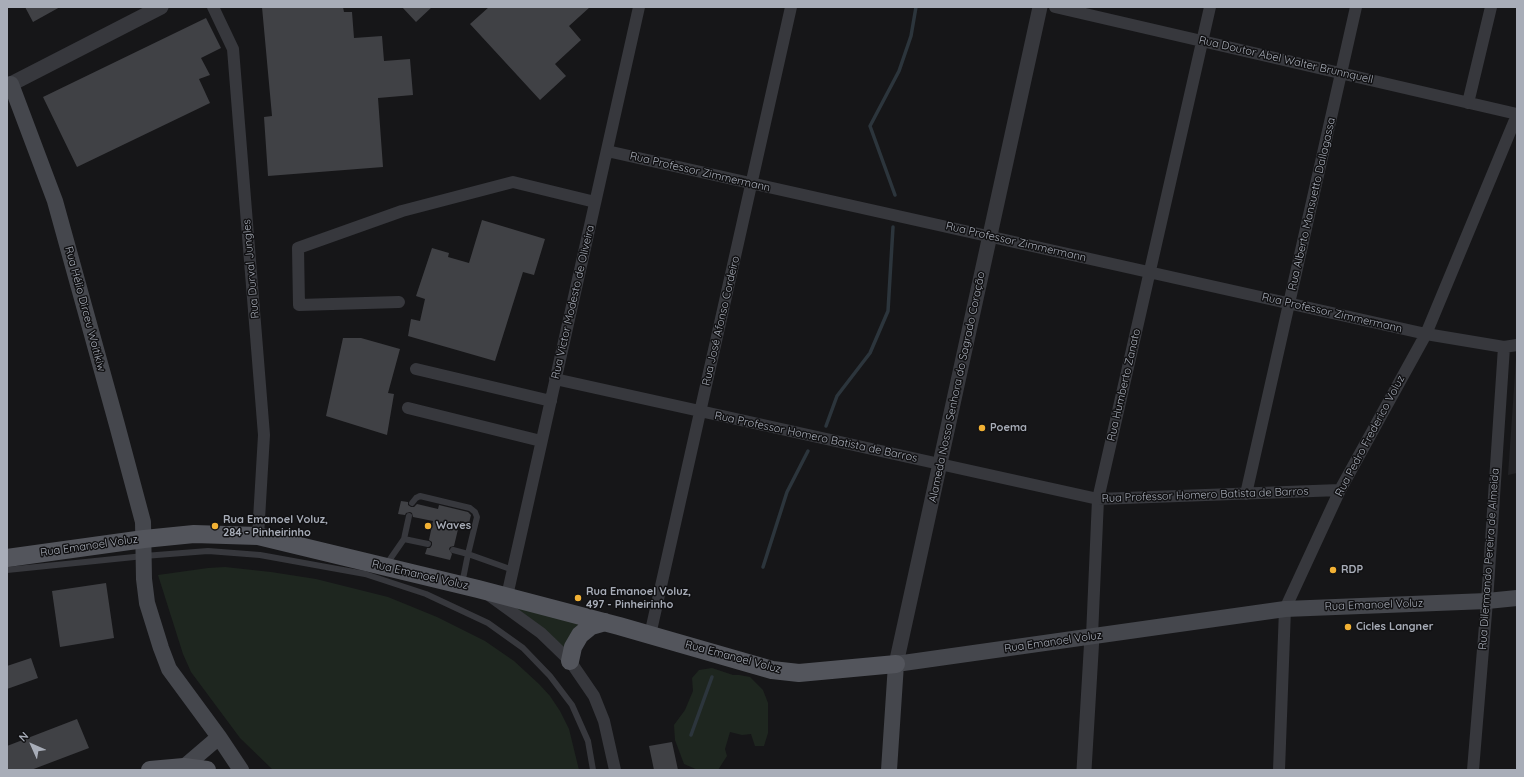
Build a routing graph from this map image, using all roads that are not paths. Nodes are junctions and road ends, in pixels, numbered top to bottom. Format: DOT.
graph roads {
  1 [pos="161,7"];
  2 [pos="213,7"];
  3 [pos="639,7"];
  4 [pos="791,7"];
  5 [pos="1040,7"];
  6 [pos="1055,7"];
  7 [pos="1210,7"];
  8 [pos="1356,7"];
  9 [pos="1491,7"];
  10 [pos="1202,41"];
  11 [pos="1341,73"];
  12 [pos="9,85"];
  13 [pos="1468,103"];
  14 [pos="1517,114"];
  15 [pos="607,151"];
  16 [pos="752,183"];
  17 [pos="595,202"];
  18 [pos="990,236"];
  19 [pos="1150,272"];
  20 [pos="400,302"];
  21 [pos="1289,303"];
  22 [pos="1426,334"];
  23 [pos="1517,345"];
  24 [pos="1504,347"];
  25 [pos="416,370"];
  26 [pos="555,380"];
  27 [pos="550,401"];
  28 [pos="408,408"];
  29 [pos="700,412"];
  30 [pos="542,441"];
  31 [pos="940,464"];
  32 [pos="1340,490"];
  33 [pos="1246,494"];
  34 [pos="1098,500"];
  35 [pos="412,503"];
  36 [pos="409,516"];
  37 [pos="258,536"];
  38 [pos="404,539"];
  39 [pos="428,544"];
  40 [pos="144,547"];
  41 [pos="452,550"];
  42 [pos="468,554"];
  43 [pos="7,558"];
  44 [pos="385,567"];
  45 [pos="7,570"];
  46 [pos="513,570"];
  47 [pos="470,587"];
  48 [pos="507,596"];
  49 [pos="1517,598"];
  50 [pos="1487,601"];
  51 [pos="1284,609"];
  52 [pos="605,622"];
  53 [pos="650,635"];
  54 [pos="1092,636"];
  55 [pos="570,661"];
  56 [pos="896,664"];
  57 [pos="219,737"];
  58 [pos="184,768"];
  59 [pos="150,770"];
  60 [pos="207,770"];
  61 [pos="241,770"];
  62 [pos="593,770"];
  63 [pos="615,770"];
  64 [pos="889,770"];
  65 [pos="1084,770"];
  66 [pos="1279,770"];
  67 [pos="1473,770"];
  1 -- 12 [label="street"];
  2 -- 37 [label="street, Rua Durval Jungles"];
  3 -- 15 [label="street, Rua Victor Modesto de Oliveira"];
  4 -- 16 [label="street, Rua José Afonso Cordeiro"];
  5 -- 18 [label="street, Alameda Nossa Senhora do Sagrado Coração"];
  6 -- 10 [label="street, Rua Doutor Abel Walter Brunnquell"];
  7 -- 10 [label="street, Rua Humberto Zanato"];
  8 -- 11 [label="street, Rua Alberto Mansuetto Dallagassa"];
  9 -- 13 [label="street"];
  10 -- 11 [label="street, Rua Doutor Abel Walter Brunnquell"];
  10 -- 19 [label="street, Rua Humberto Zanato"];
  11 -- 13 [label="street, Rua Doutor Abel Walter Brunnquell"];
  11 -- 21 [label="street, Rua Alberto Mansuetto Dallagassa"];
  12 -- 40 [label="main road, Rua Hélio Dirceu Woitikiw"];
  13 -- 14 [label="street, Rua Doutor Abel Walter Brunnquell"];
  14 -- 22 [label="street, Rua Pedro Frederico Voluz"];
  15 -- 16 [label="street, Rua Professor Zimmermann"];
  15 -- 17 [label="street, Rua Victor Modesto de Oliveira"];
  16 -- 18 [label="street, Rua Professor Zimmermann"];
  16 -- 29 [label="street, Rua José Afonso Cordeiro"];
  17 -- 20 [label="street"];
  17 -- 26 [label="street, Rua Victor Modesto de Oliveira"];
  18 -- 19 [label="street, Rua Professor Zimmermann"];
  18 -- 31 [label="street, Alameda Nossa Senhora do Sagrado Coração"];
  19 -- 21 [label="street, Rua Professor Zimmermann"];
  19 -- 34 [label="street, Rua Humberto Zanato"];
  21 -- 22 [label="street, Rua Professor Zimmermann"];
  21 -- 33 [label="street, Rua Alberto Mansuetto Dallagassa"];
  22 -- 24 [label="street, Rua Professor Zimmermann"];
  22 -- 32 [label="street, Rua Pedro Frederico Voluz"];
  23 -- 24 [label="street, Rua Professor Zimmermann"];
  24 -- 50 [label="street, Rua Dilermando Pereira de Almeida"];
  25 -- 27 [label="street"];
  26 -- 27 [label="street, Rua Victor Modesto de Oliveira"];
  26 -- 29 [label="street, Rua Professor Homero Batista de Barros"];
  27 -- 30 [label="street, Rua Victor Modesto de Oliveira"];
  28 -- 30 [label="street"];
  29 -- 31 [label="street, Rua Professor Homero Batista de Barros"];
  29 -- 53 [label="street, Rua José Afonso Cordeiro"];
  30 -- 46 [label="street, Rua Victor Modesto de Oliveira"];
  31 -- 34 [label="street, Rua Professor Homero Batista de Barros"];
  31 -- 56 [label="street, Alameda Nossa Senhora do Sagrado Coração"];
  32 -- 33 [label="street, Rua Professor Homero Batista de Barros"];
  32 -- 51 [label="street, Rua Pedro Frederico Voluz"];
  33 -- 34 [label="street, Rua Professor Homero Batista de Barros"];
  34 -- 54 [label="street, Rua Humberto Zanato"];
  35 -- 42 [label="lane"];
  36 -- 38 [label="lane"];
  37 -- 40 [label="main road, Rua Emanoel Voluz"];
  37 -- 44 [label="main road, Rua Emanoel Voluz"];
  38 -- 39 [label="lane"];
  38 -- 44 [label="lane"];
  40 -- 43 [label="main road, Rua Emanoel Voluz"];
  40 -- 45 [label="lane"];
  40 -- 57 [label="main road, Rua Hélio Dirceu Woitikiw"];
  40 -- 62 [label="lane"];
  41 -- 42 [label="lane"];
  42 -- 46 [label="lane"];
  42 -- 47 [label="lane"];
  44 -- 47 [label="main road, Rua Emanoel Voluz"];
  46 -- 48 [label="street, Rua Victor Modesto de Oliveira"];
  47 -- 48 [label="main road, Rua Emanoel Voluz"];
  47 -- 55 [label="street"];
  48 -- 52 [label="main road, Rua Emanoel Voluz"];
  49 -- 50 [label="main road, Rua Emanoel Voluz"];
  50 -- 51 [label="main road, Rua Emanoel Voluz"];
  50 -- 67 [label="street, Rua Dilermando Pereira de Almeida"];
  51 -- 54 [label="main road, Rua Emanoel Voluz"];
  51 -- 66 [label="street, Rua Pedro Frederico Voluz"];
  52 -- 53 [label="main road, Rua Emanoel Voluz"];
  52 -- 55 [label="main road"];
  53 -- 56 [label="main road, Rua Emanoel Voluz"];
  54 -- 56 [label="main road, Rua Emanoel Voluz"];
  54 -- 65 [label="street, Rua Humberto Zanato"];
  55 -- 63 [label="street"];
  56 -- 64 [label="main road, Alameda Nossa Senhora do Sagrado Coração"];
  57 -- 58 [label="main road"];
  57 -- 61 [label="main road, Rua Hélio Dirceu Woitikiw"];
  58 -- 59 [label="main road"];
  58 -- 60 [label="main road"];
}
